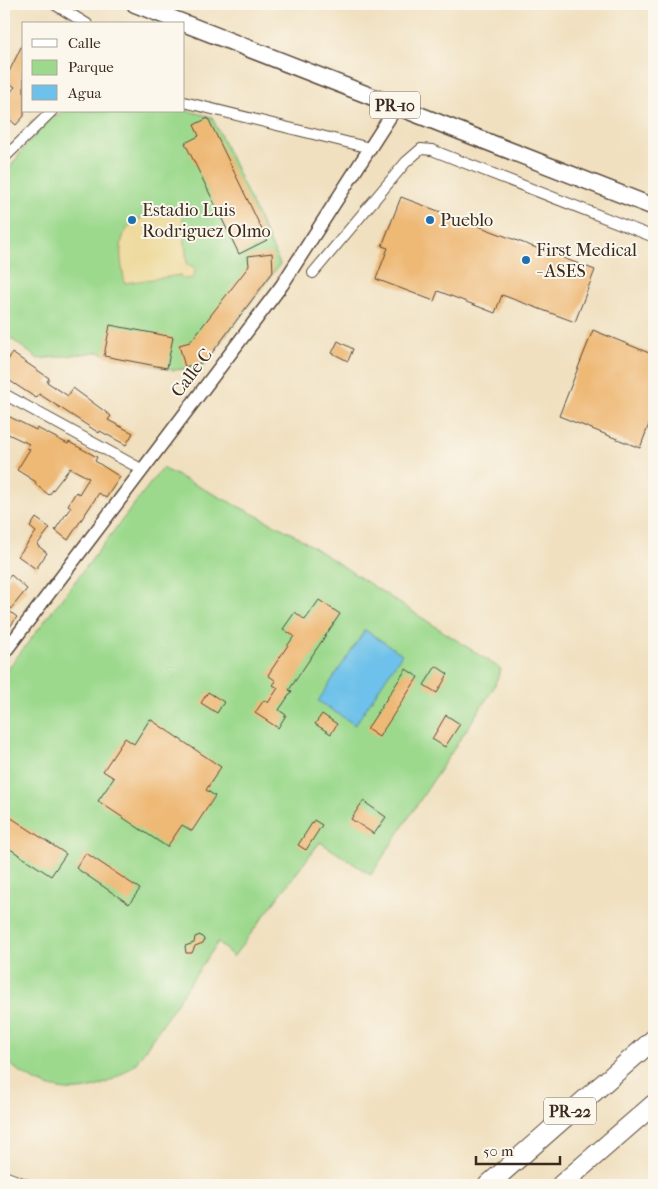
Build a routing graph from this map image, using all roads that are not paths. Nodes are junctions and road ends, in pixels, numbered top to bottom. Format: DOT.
graph roads {
  1 [pos="54,4"];
  2 [pos="135,4"];
  3 [pos="84,22"];
  4 [pos="181,22"];
  5 [pos="185,23"];
  6 [pos="185,102"];
  7 [pos="397,106"];
  8 [pos="51,112"];
  9 [pos="370,148"];
  10 [pos="4,158"];
  11 [pos="654,207"];
  12 [pos="654,236"];
  13 [pos="313,273"];
  14 [pos="4,394"];
  15 [pos="141,469"];
  16 [pos="4,653"];
  17 [pos="654,1039"];
  18 [pos="654,1104"];
  19 [pos="4,1176"];
  20 [pos="28,1185"];
  21 [pos="488,1185"];
  22 [pos="561,1185"];
  1 -- 3 [label="street"];
  2 -- 4 [label="main road, PR-10"];
  5 -- 7 [label="main road, PR-10"];
  6 -- 9 [label="street"];
  7 -- 9 [label="street, Calle C"];
  7 -- 11 [label="main road, PR-10"];
  8 -- 10 [label="street"];
  9 -- 15 [label="street, Calle C"];
  12 -- 13 [label="street"];
  14 -- 15 [label="street"];
  15 -- 16 [label="street, Calle C"];
  17 -- 21 [label="highway, PR-22"];
  18 -- 22 [label="highway, PR-22"];
  19 -- 20 [label="street"];
}
